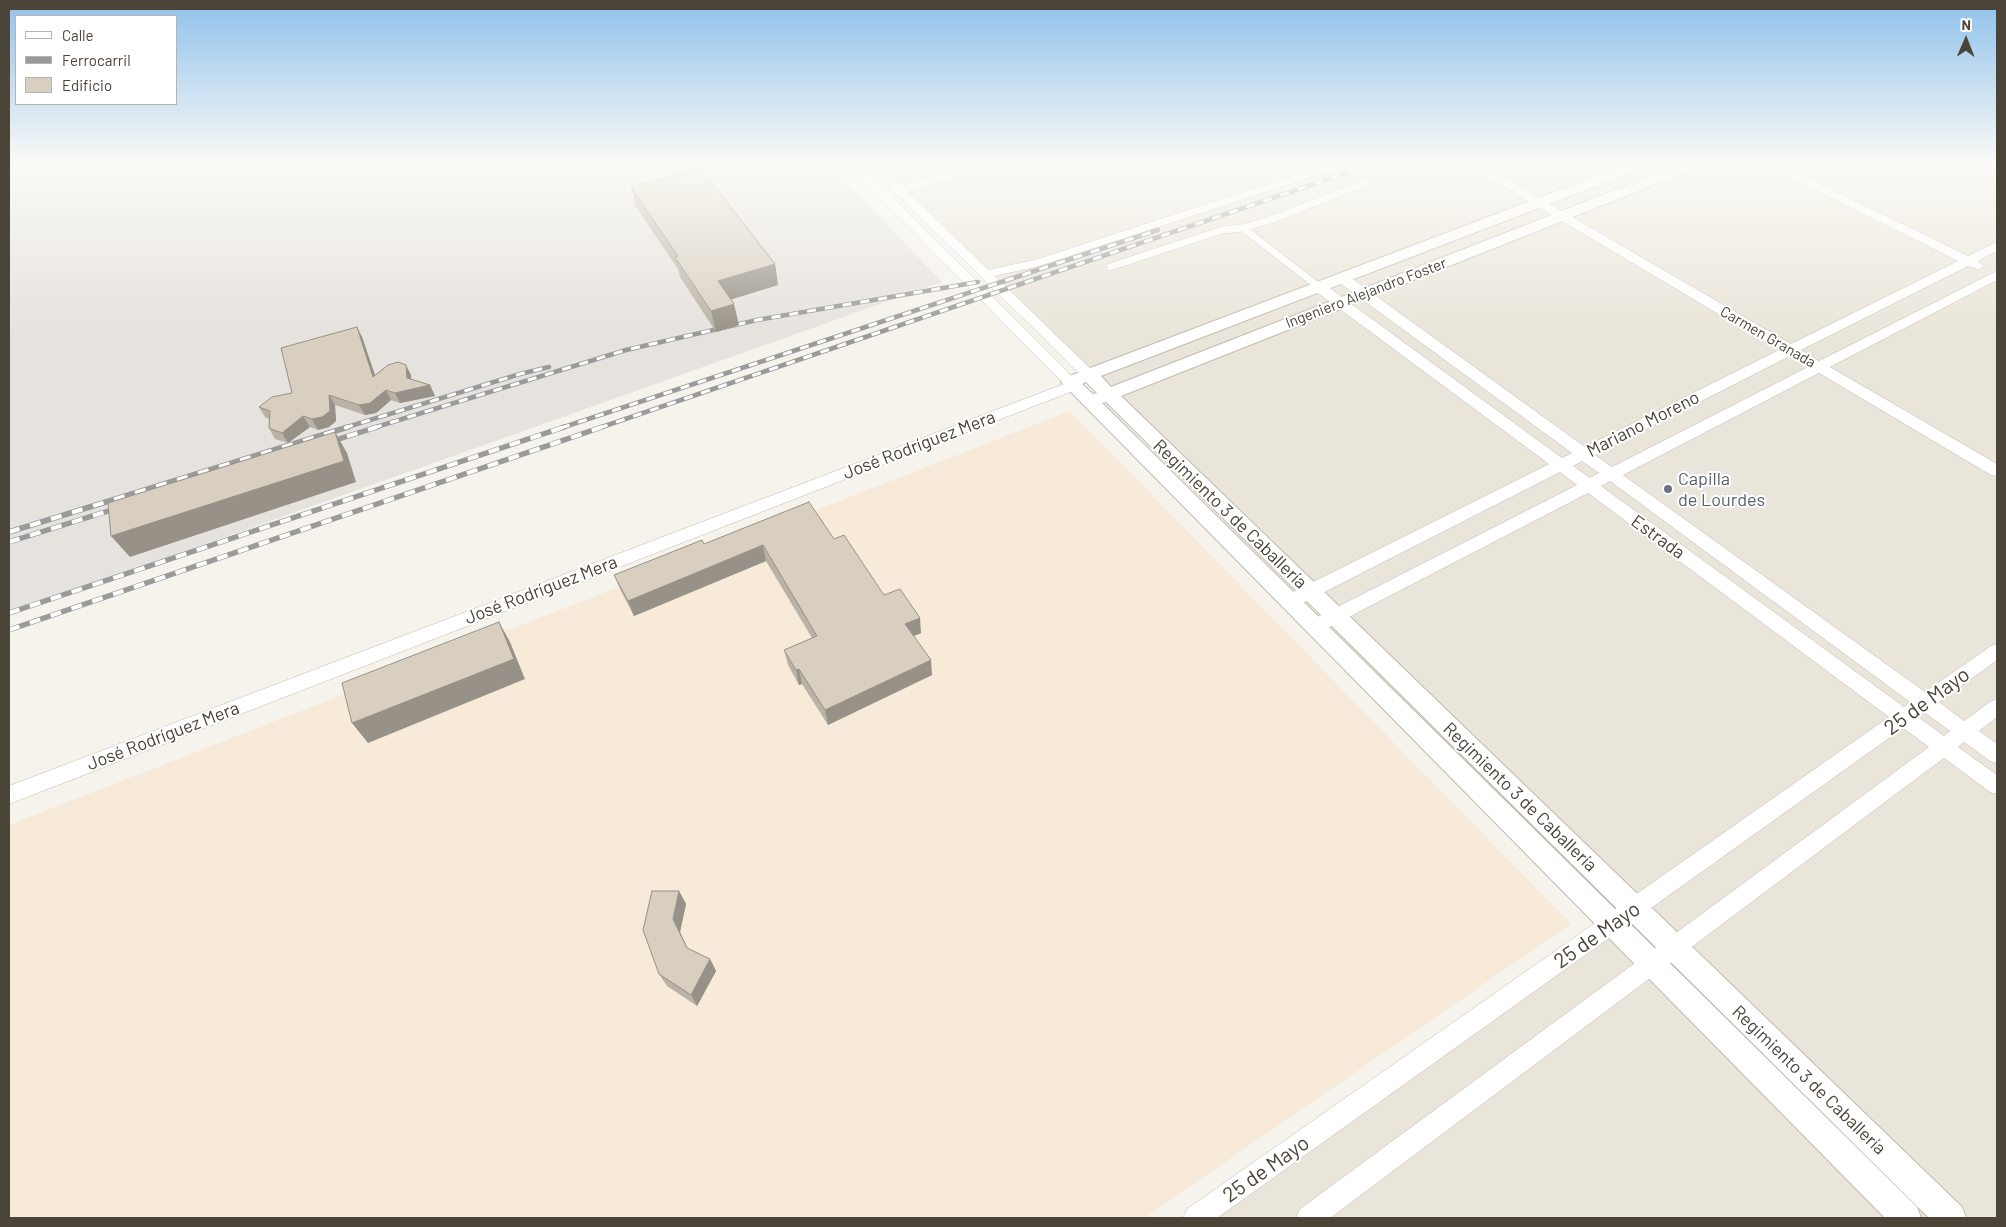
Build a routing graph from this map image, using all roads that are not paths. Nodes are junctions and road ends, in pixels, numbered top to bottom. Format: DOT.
graph roads {
  1 [pos="908,219"];
  2 [pos="930,219"];
  3 [pos="1171,219"];
  4 [pos="1272,219"];
  5 [pos="1496,219"];
  6 [pos="1554,219"];
  7 [pos="1568,219"];
  8 [pos="1883,219"];
  9 [pos="1243,228"];
  10 [pos="1997,246"];
  11 [pos="1968,261"];
  12 [pos="1110,267"];
  13 [pos="986,274"];
  14 [pos="1997,275"];
  15 [pos="1342,278"];
  16 [pos="1319,287"];
  17 [pos="1363,294"];
  18 [pos="1341,303"];
  19 [pos="1790,350"];
  20 [pos="1819,367"];
  21 [pos="1086,388"];
  22 [pos="1584,454"];
  23 [pos="1561,465"];
  24 [pos="1997,471"];
  25 [pos="1611,474"];
  26 [pos="1589,486"];
  27 [pos="1300,597"];
  28 [pos="1324,622"];
  29 [pos="1997,651"];
  30 [pos="1925,702"];
  31 [pos="1997,707"];
  32 [pos="1904,718"];
  33 [pos="1965,731"];
  34 [pos="1944,747"];
  35 [pos="1997,755"];
  36 [pos="1997,786"];
  37 [pos="9,795"];
  38 [pos="1634,909"];
  39 [pos="1612,925"];
  40 [pos="1673,947"];
  41 [pos="1650,964"];
  42 [pos="1196,1218"];
  43 [pos="1309,1218"];
  44 [pos="1906,1218"];
  45 [pos="1951,1218"];
  1 -- 21 [label="street"];
  2 -- 13 [label="street"];
  3 -- 13 [label="lane"];
  4 -- 9 [label="lane"];
  5 -- 15 [label="street, Ingeniero Alejandro Foster"];
  6 -- 17 [label="street, Ingeniero Alejandro Foster"];
  7 -- 19 [label="street, Carmen Granada"];
  8 -- 11 [label="street"];
  9 -- 12 [label="lane"];
  9 -- 16 [label="lane"];
  10 -- 11 [label="street, Mariano Moreno"];
  11 -- 14 [label="street"];
  11 -- 19 [label="street, Mariano Moreno"];
  13 -- 21 [label="street"];
  14 -- 20 [label="street, Mariano Moreno"];
  15 -- 16 [label="street, Ingeniero Alejandro Foster"];
  15 -- 17 [label="street, Estrada"];
  16 -- 18 [label="street, Estrada"];
  16 -- 21 [label="street, Ingeniero Alejandro Foster"];
  17 -- 18 [label="street, Ingeniero Alejandro Foster"];
  17 -- 22 [label="street, Estrada"];
  18 -- 21 [label="street, Ingeniero Alejandro Foster"];
  18 -- 23 [label="street, Estrada"];
  19 -- 20 [label="street, Carmen Granada"];
  19 -- 22 [label="street, Mariano Moreno"];
  20 -- 24 [label="street, Carmen Granada"];
  20 -- 25 [label="street, Mariano Moreno"];
  21 -- 27 [label="street, Regimiento 3 de Caballería"];
  21 -- 37 [label="street, José Rodríguez Mera"];
  22 -- 23 [label="street, Mariano Moreno"];
  22 -- 25 [label="street, Estrada"];
  23 -- 26 [label="street, Estrada"];
  23 -- 27 [label="street, Mariano Moreno"];
  25 -- 26 [label="street, Mariano Moreno"];
  25 -- 30 [label="street, Estrada"];
  26 -- 28 [label="street, Mariano Moreno"];
  26 -- 32 [label="street, Estrada"];
  27 -- 28 [label="street, Regimiento 3 de Caballería"];
  28 -- 38 [label="street, Regimiento 3 de Caballería"];
  28 -- 39 [label="street, Regimiento 3 de Caballería"];
  29 -- 30 [label="street, 25 de Mayo"];
  30 -- 32 [label="street, 25 de Mayo"];
  30 -- 33 [label="street, Estrada"];
  31 -- 33 [label="street"];
  32 -- 34 [label="street, Estrada"];
  32 -- 38 [label="street, 25 de Mayo"];
  33 -- 34 [label="street"];
  33 -- 35 [label="street, Estrada"];
  34 -- 36 [label="street, Estrada"];
  34 -- 40 [label="street"];
  38 -- 39 [label="street, 25 de Mayo"];
  38 -- 40 [label="street, Regimiento 3 de Caballería"];
  39 -- 41 [label="street, Regimiento 3 de Caballería"];
  39 -- 42 [label="street, 25 de Mayo"];
  40 -- 41 [label="street"];
  40 -- 45 [label="street, Regimiento 3 de Caballería"];
  41 -- 43 [label="street"];
  41 -- 44 [label="street, Regimiento 3 de Caballería"];
}
